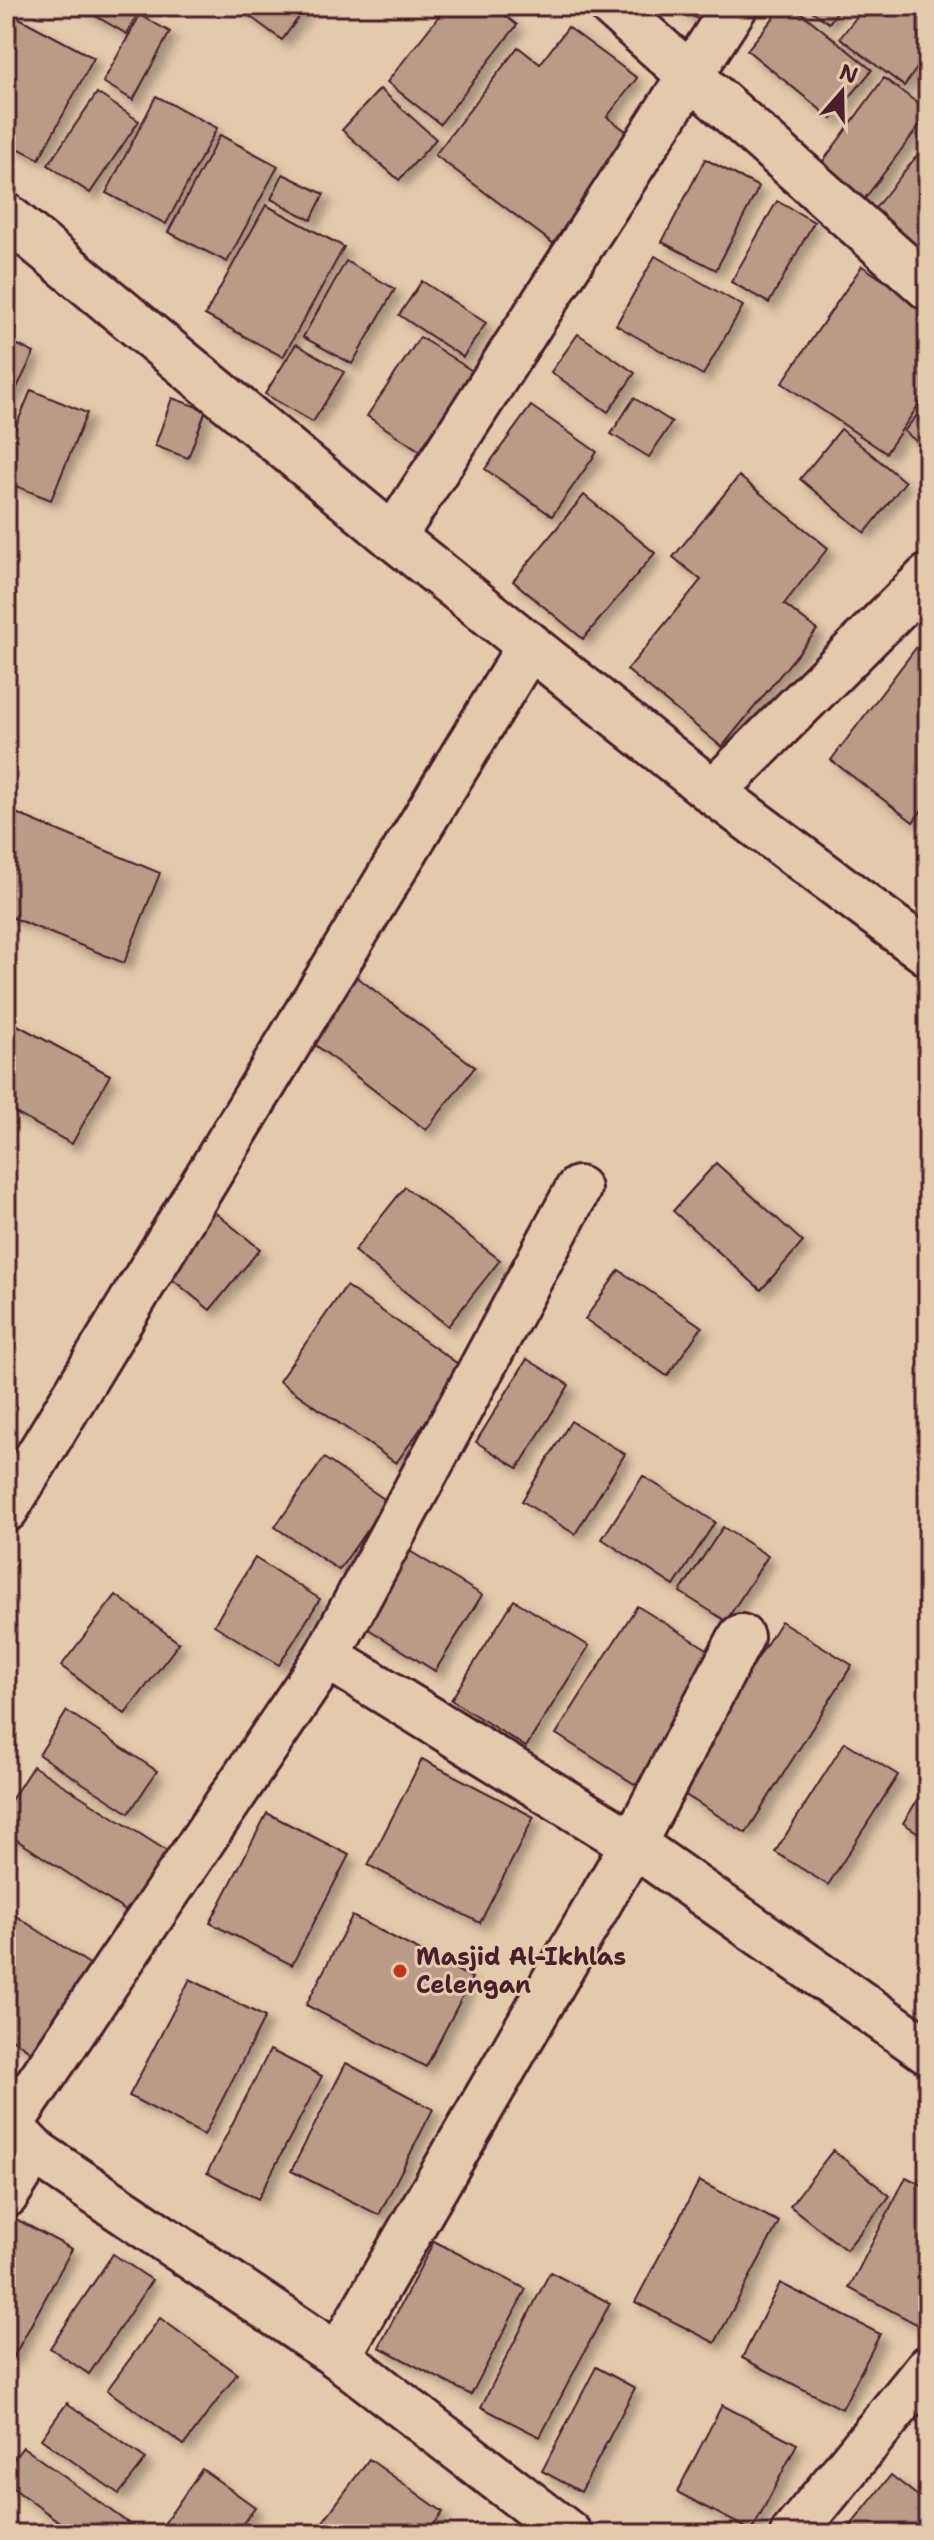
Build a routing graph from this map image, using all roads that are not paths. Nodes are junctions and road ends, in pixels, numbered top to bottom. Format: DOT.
graph roads {
  1 [pos="612,6"];
  2 [pos="735,6"];
  3 [pos="691,77"];
  4 [pos="6,216"];
  5 [pos="928,287"];
  6 [pos="393,537"];
  7 [pos="928,577"];
  8 [pos="530,645"];
  9 [pos="713,792"];
  10 [pos="928,953"];
  11 [pos="578,1189"];
  12 [pos="6,1509"];
  13 [pos="741,1637"];
  14 [pos="327,1656"];
  15 [pos="633,1844"];
  16 [pos="928,2051"];
  17 [pos="17,2133"];
  18 [pos="6,2195"];
  19 [pos="338,2356"];
  20 [pos="928,2368"];
  21 [pos="569,2534"];
  22 [pos="793,2534"];
  1 -- 3 [label="street"];
  2 -- 3 [label="street"];
  3 -- 5 [label="street"];
  3 -- 6 [label="street"];
  4 -- 6 [label="street"];
  6 -- 8 [label="street"];
  7 -- 9 [label="street"];
  8 -- 9 [label="street"];
  8 -- 12 [label="street"];
  9 -- 10 [label="street"];
  11 -- 14 [label="street"];
  13 -- 15 [label="street"];
  14 -- 15 [label="street"];
  14 -- 17 [label="street"];
  15 -- 16 [label="street"];
  15 -- 19 [label="street"];
  17 -- 18 [label="street"];
  17 -- 19 [label="street"];
  19 -- 21 [label="street"];
  20 -- 22 [label="street"];
}
